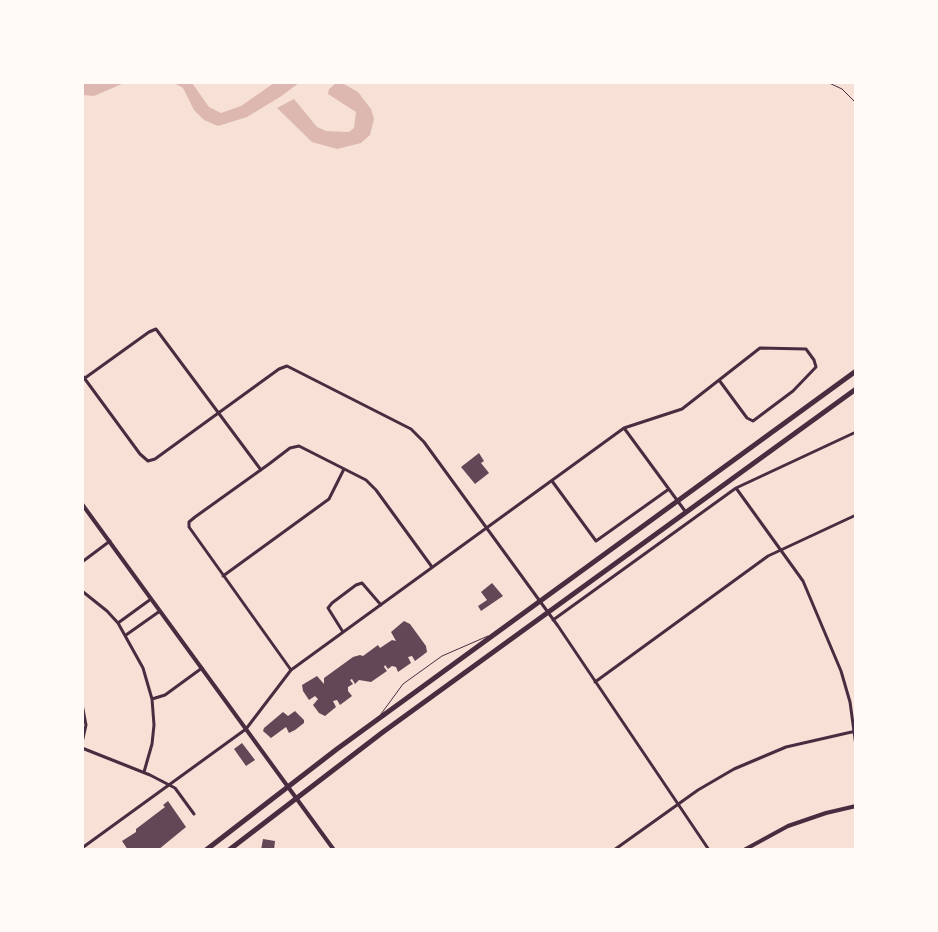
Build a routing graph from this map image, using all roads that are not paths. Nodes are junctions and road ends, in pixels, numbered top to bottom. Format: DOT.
graph roads {
  1 [pos="856,371"];
  2 [pos="84,376"];
  3 [pos="719,380"];
  4 [pos="856,390"];
  5 [pos="219,413"];
  6 [pos="624,428"];
  7 [pos="856,432"];
  8 [pos="344,469"];
  9 [pos="261,470"];
  10 [pos="552,481"];
  11 [pos="669,488"];
  12 [pos="736,488"];
  13 [pos="678,501"];
  14 [pos="82,504"];
  15 [pos="685,511"];
  16 [pos="88,512"];
  17 [pos="856,515"];
  18 [pos="82,516"];
  19 [pos="486,529"];
  20 [pos="110,541"];
  21 [pos="781,550"];
  22 [pos="82,562"];
  23 [pos="432,568"];
  24 [pos="223,576"];
  25 [pos="82,591"];
  26 [pos="151,599"];
  27 [pos="540,602"];
  28 [pos="380,605"];
  29 [pos="160,611"];
  30 [pos="548,612"];
  31 [pos="553,620"];
  32 [pos="118,623"];
  33 [pos="500,631"];
  34 [pos="343,632"];
  35 [pos="126,635"];
  36 [pos="202,668"];
  37 [pos="291,670"];
  38 [pos="595,682"];
  39 [pos="152,699"];
  40 [pos="82,704"];
  41 [pos="376,720"];
  42 [pos="246,729"];
  43 [pos="854,731"];
  44 [pos="82,742"];
  45 [pos="856,746"];
  46 [pos="82,748"];
  47 [pos="144,772"];
  48 [pos="169,785"];
  49 [pos="289,787"];
  50 [pos="296,798"];
  51 [pos="677,805"];
  52 [pos="856,806"];
  53 [pos="194,814"];
  54 [pos="82,848"];
  55 [pos="206,850"];
  56 [pos="228,850"];
  57 [pos="334,850"];
  58 [pos="614,850"];
  59 [pos="709,850"];
  60 [pos="744,850"];
  1 -- 13 [label="highway"];
  2 -- 5 [label="street"];
  2 -- 5 [label="street"];
  3 -- 3 [label="street"];
  3 -- 6 [label="street"];
  4 -- 15 [label="highway"];
  5 -- 9 [label="street"];
  5 -- 19 [label="street"];
  6 -- 10 [label="street"];
  6 -- 11 [label="street"];
  7 -- 12 [label="street"];
  8 -- 9 [label="street"];
  8 -- 23 [label="street"];
  8 -- 24 [label="street"];
  9 -- 24 [label="street"];
  10 -- 11 [label="street"];
  10 -- 19 [label="street"];
  11 -- 13 [label="street"];
  12 -- 21 [label="street"];
  12 -- 31 [label="street"];
  13 -- 15 [label="street"];
  13 -- 27 [label="highway"];
  14 -- 16 [label="street"];
  15 -- 30 [label="highway"];
  16 -- 18 [label="street"];
  16 -- 20 [label="street"];
  17 -- 21 [label="street"];
  19 -- 23 [label="street"];
  19 -- 27 [label="street"];
  20 -- 22 [label="street"];
  20 -- 26 [label="street"];
  21 -- 38 [label="street"];
  21 -- 43 [label="street"];
  23 -- 28 [label="street"];
  24 -- 37 [label="street"];
  25 -- 32 [label="street"];
  26 -- 29 [label="street"];
  26 -- 32 [label="street"];
  27 -- 30 [label="street"];
  27 -- 33 [label="highway"];
  28 -- 34 [label="street"];
  28 -- 34 [label="street"];
  29 -- 35 [label="street"];
  29 -- 36 [label="street"];
  30 -- 31 [label="street"];
  30 -- 50 [label="highway"];
  31 -- 38 [label="street"];
  32 -- 35 [label="street"];
  33 -- 41 [label="highway"];
  33 -- 41 [label="lane"];
  34 -- 37 [label="street"];
  35 -- 39 [label="street"];
  36 -- 39 [label="street"];
  36 -- 42 [label="street"];
  37 -- 42 [label="street"];
  38 -- 51 [label="street"];
  39 -- 47 [label="street"];
  40 -- 44 [label="street"];
  41 -- 49 [label="highway"];
  42 -- 48 [label="street"];
  42 -- 49 [label="street"];
  43 -- 45 [label="street"];
  43 -- 51 [label="street"];
  46 -- 47 [label="street"];
  47 -- 48 [label="street"];
  48 -- 53 [label="street"];
  48 -- 54 [label="street"];
  49 -- 50 [label="street"];
  49 -- 55 [label="highway"];
  50 -- 56 [label="highway"];
  50 -- 57 [label="street"];
  51 -- 58 [label="street"];
  51 -- 59 [label="street"];
  52 -- 60 [label="street"];
}
